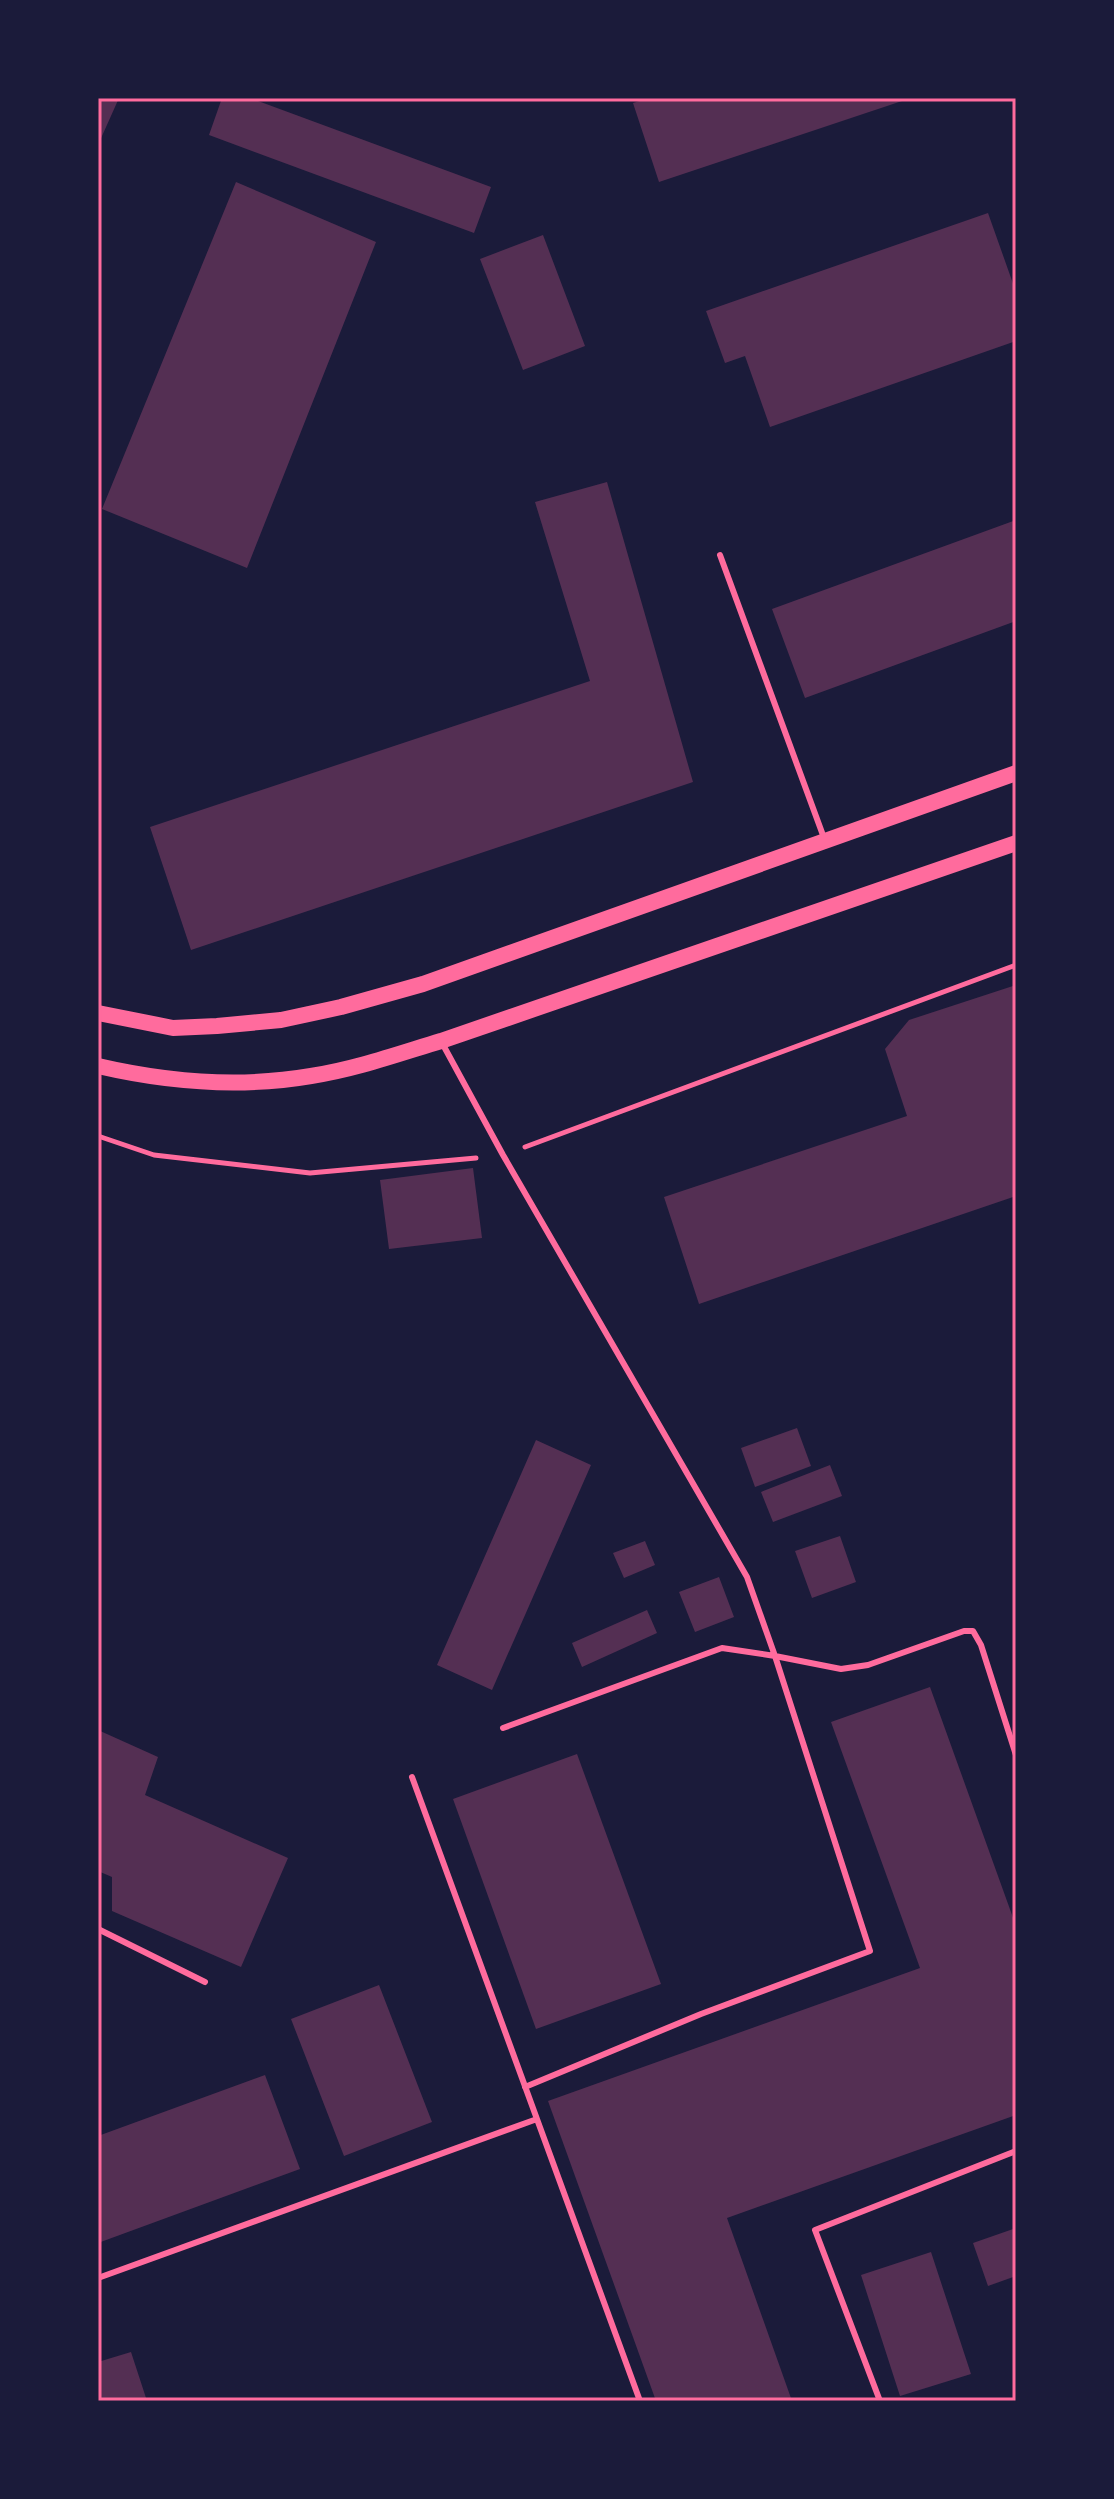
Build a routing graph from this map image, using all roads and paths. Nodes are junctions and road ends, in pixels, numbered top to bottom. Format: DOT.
graph roads {
  1 [pos="720,555"];
  2 [pos="1016,773"];
  3 [pos="825,842"];
  4 [pos="1016,843"];
  5 [pos="1016,965"];
  6 [pos="98,1013"];
  7 [pos="441,1041"];
  8 [pos="98,1066"];
  9 [pos="98,1136"];
  10 [pos="503,1155"];
  11 [pos="775,1656"];
  12 [pos="503,1728"];
  13 [pos="1016,1755"];
  14 [pos="412,1777"];
  15 [pos="98,1929"];
  16 [pos="205,1982"];
  17 [pos="525,2087"];
  18 [pos="537,2119"];
  19 [pos="1016,2151"];
  20 [pos="98,2278"];
  21 [pos="640,2401"];
  22 [pos="880,2401"];
  1 -- 3 [label="lane"];
  2 -- 3 [label="main road"];
  3 -- 6 [label="main road"];
  4 -- 7 [label="main road"];
  5 -- 10 [label="path"];
  7 -- 8 [label="main road"];
  7 -- 10 [label="lane"];
  9 -- 10 [label="path"];
  10 -- 11 [label="lane"];
  11 -- 12 [label="lane"];
  11 -- 13 [label="lane"];
  11 -- 17 [label="lane"];
  14 -- 17 [label="lane"];
  15 -- 16 [label="lane"];
  17 -- 18 [label="lane"];
  18 -- 20 [label="lane"];
  18 -- 21 [label="lane"];
  19 -- 22 [label="lane"];
}
